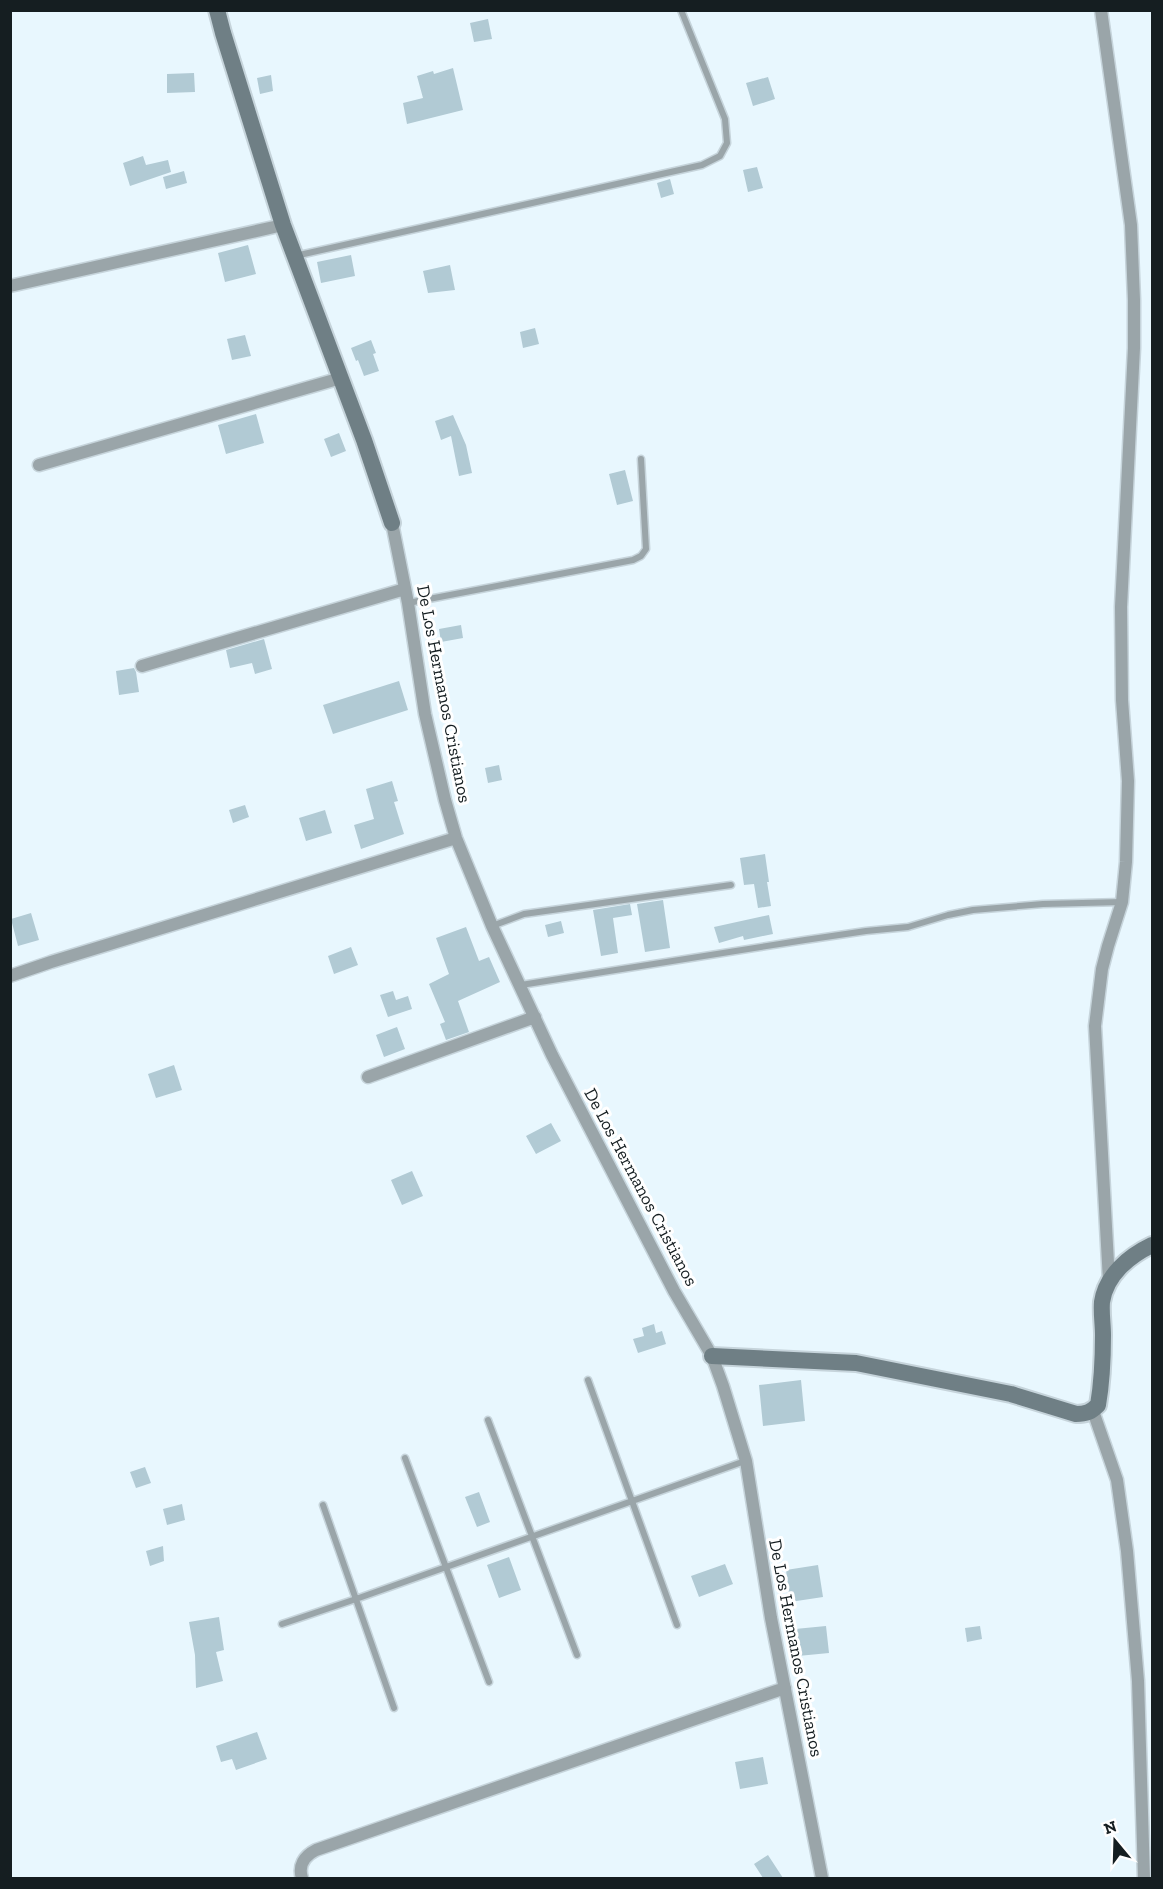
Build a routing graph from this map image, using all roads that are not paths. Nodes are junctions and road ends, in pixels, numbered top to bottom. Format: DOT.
graph roads {
  1 [pos="217,10"];
  2 [pos="681,10"];
  3 [pos="1101,10"];
  4 [pos="283,225"];
  5 [pos="295,256"];
  6 [pos="10,286"];
  7 [pos="341,378"];
  8 [pos="641,459"];
  9 [pos="39,465"];
  10 [pos="392,523"];
  11 [pos="405,589"];
  12 [pos="408,603"];
  13 [pos="142,666"];
  14 [pos="456,838"];
  15 [pos="731,885"];
  16 [pos="1122,902"];
  17 [pos="492,926"];
  18 [pos="10,976"];
  19 [pos="521,985"];
  20 [pos="535,1017"];
  21 [pos="368,1077"];
  22 [pos="1152,1245"];
  23 [pos="1109,1281"];
  24 [pos="712,1356"];
  25 [pos="588,1380"];
  26 [pos="1093,1411"];
  27 [pos="488,1420"];
  28 [pos="405,1458"];
  29 [pos="746,1461"];
  30 [pos="632,1502"];
  31 [pos="323,1505"];
  32 [pos="533,1537"];
  33 [pos="446,1567"];
  34 [pos="356,1599"];
  35 [pos="282,1624"];
  36 [pos="677,1625"];
  37 [pos="577,1655"];
  38 [pos="489,1682"];
  39 [pos="784,1688"];
  40 [pos="394,1708"];
  41 [pos="302,1878"];
  42 [pos="822,1878"];
  43 [pos="1144,1878"];
  1 -- 4 [label="street"];
  2 -- 5 [label="lane"];
  3 -- 16 [label="street"];
  4 -- 5 [label="street"];
  4 -- 6 [label="street"];
  5 -- 7 [label="street"];
  7 -- 9 [label="street"];
  7 -- 10 [label="street"];
  8 -- 12 [label="lane"];
  10 -- 11 [label="street, De Los Hermanos Cristianos"];
  11 -- 12 [label="street, De Los Hermanos Cristianos"];
  11 -- 13 [label="street"];
  12 -- 14 [label="street, De Los Hermanos Cristianos"];
  14 -- 17 [label="street, De Los Hermanos Cristianos"];
  14 -- 18 [label="street"];
  15 -- 17 [label="lane"];
  16 -- 19 [label="lane"];
  16 -- 23 [label="street"];
  17 -- 19 [label="street, De Los Hermanos Cristianos"];
  19 -- 20 [label="street, De Los Hermanos Cristianos"];
  20 -- 21 [label="street"];
  20 -- 24 [label="street, De Los Hermanos Cristianos"];
  22 -- 23 [label="street"];
  23 -- 26 [label="street"];
  24 -- 26 [label="street"];
  24 -- 29 [label="street, De Los Hermanos Cristianos"];
  25 -- 30 [label="lane"];
  26 -- 43 [label="street"];
  27 -- 32 [label="lane"];
  28 -- 33 [label="lane"];
  29 -- 30 [label="lane"];
  29 -- 39 [label="street, De Los Hermanos Cristianos"];
  30 -- 32 [label="lane"];
  30 -- 36 [label="lane"];
  31 -- 34 [label="lane"];
  32 -- 33 [label="lane"];
  32 -- 37 [label="lane"];
  33 -- 34 [label="lane"];
  33 -- 38 [label="lane"];
  34 -- 35 [label="lane"];
  34 -- 40 [label="lane"];
  39 -- 41 [label="street"];
  39 -- 42 [label="street, De Los Hermanos Cristianos"];
}
